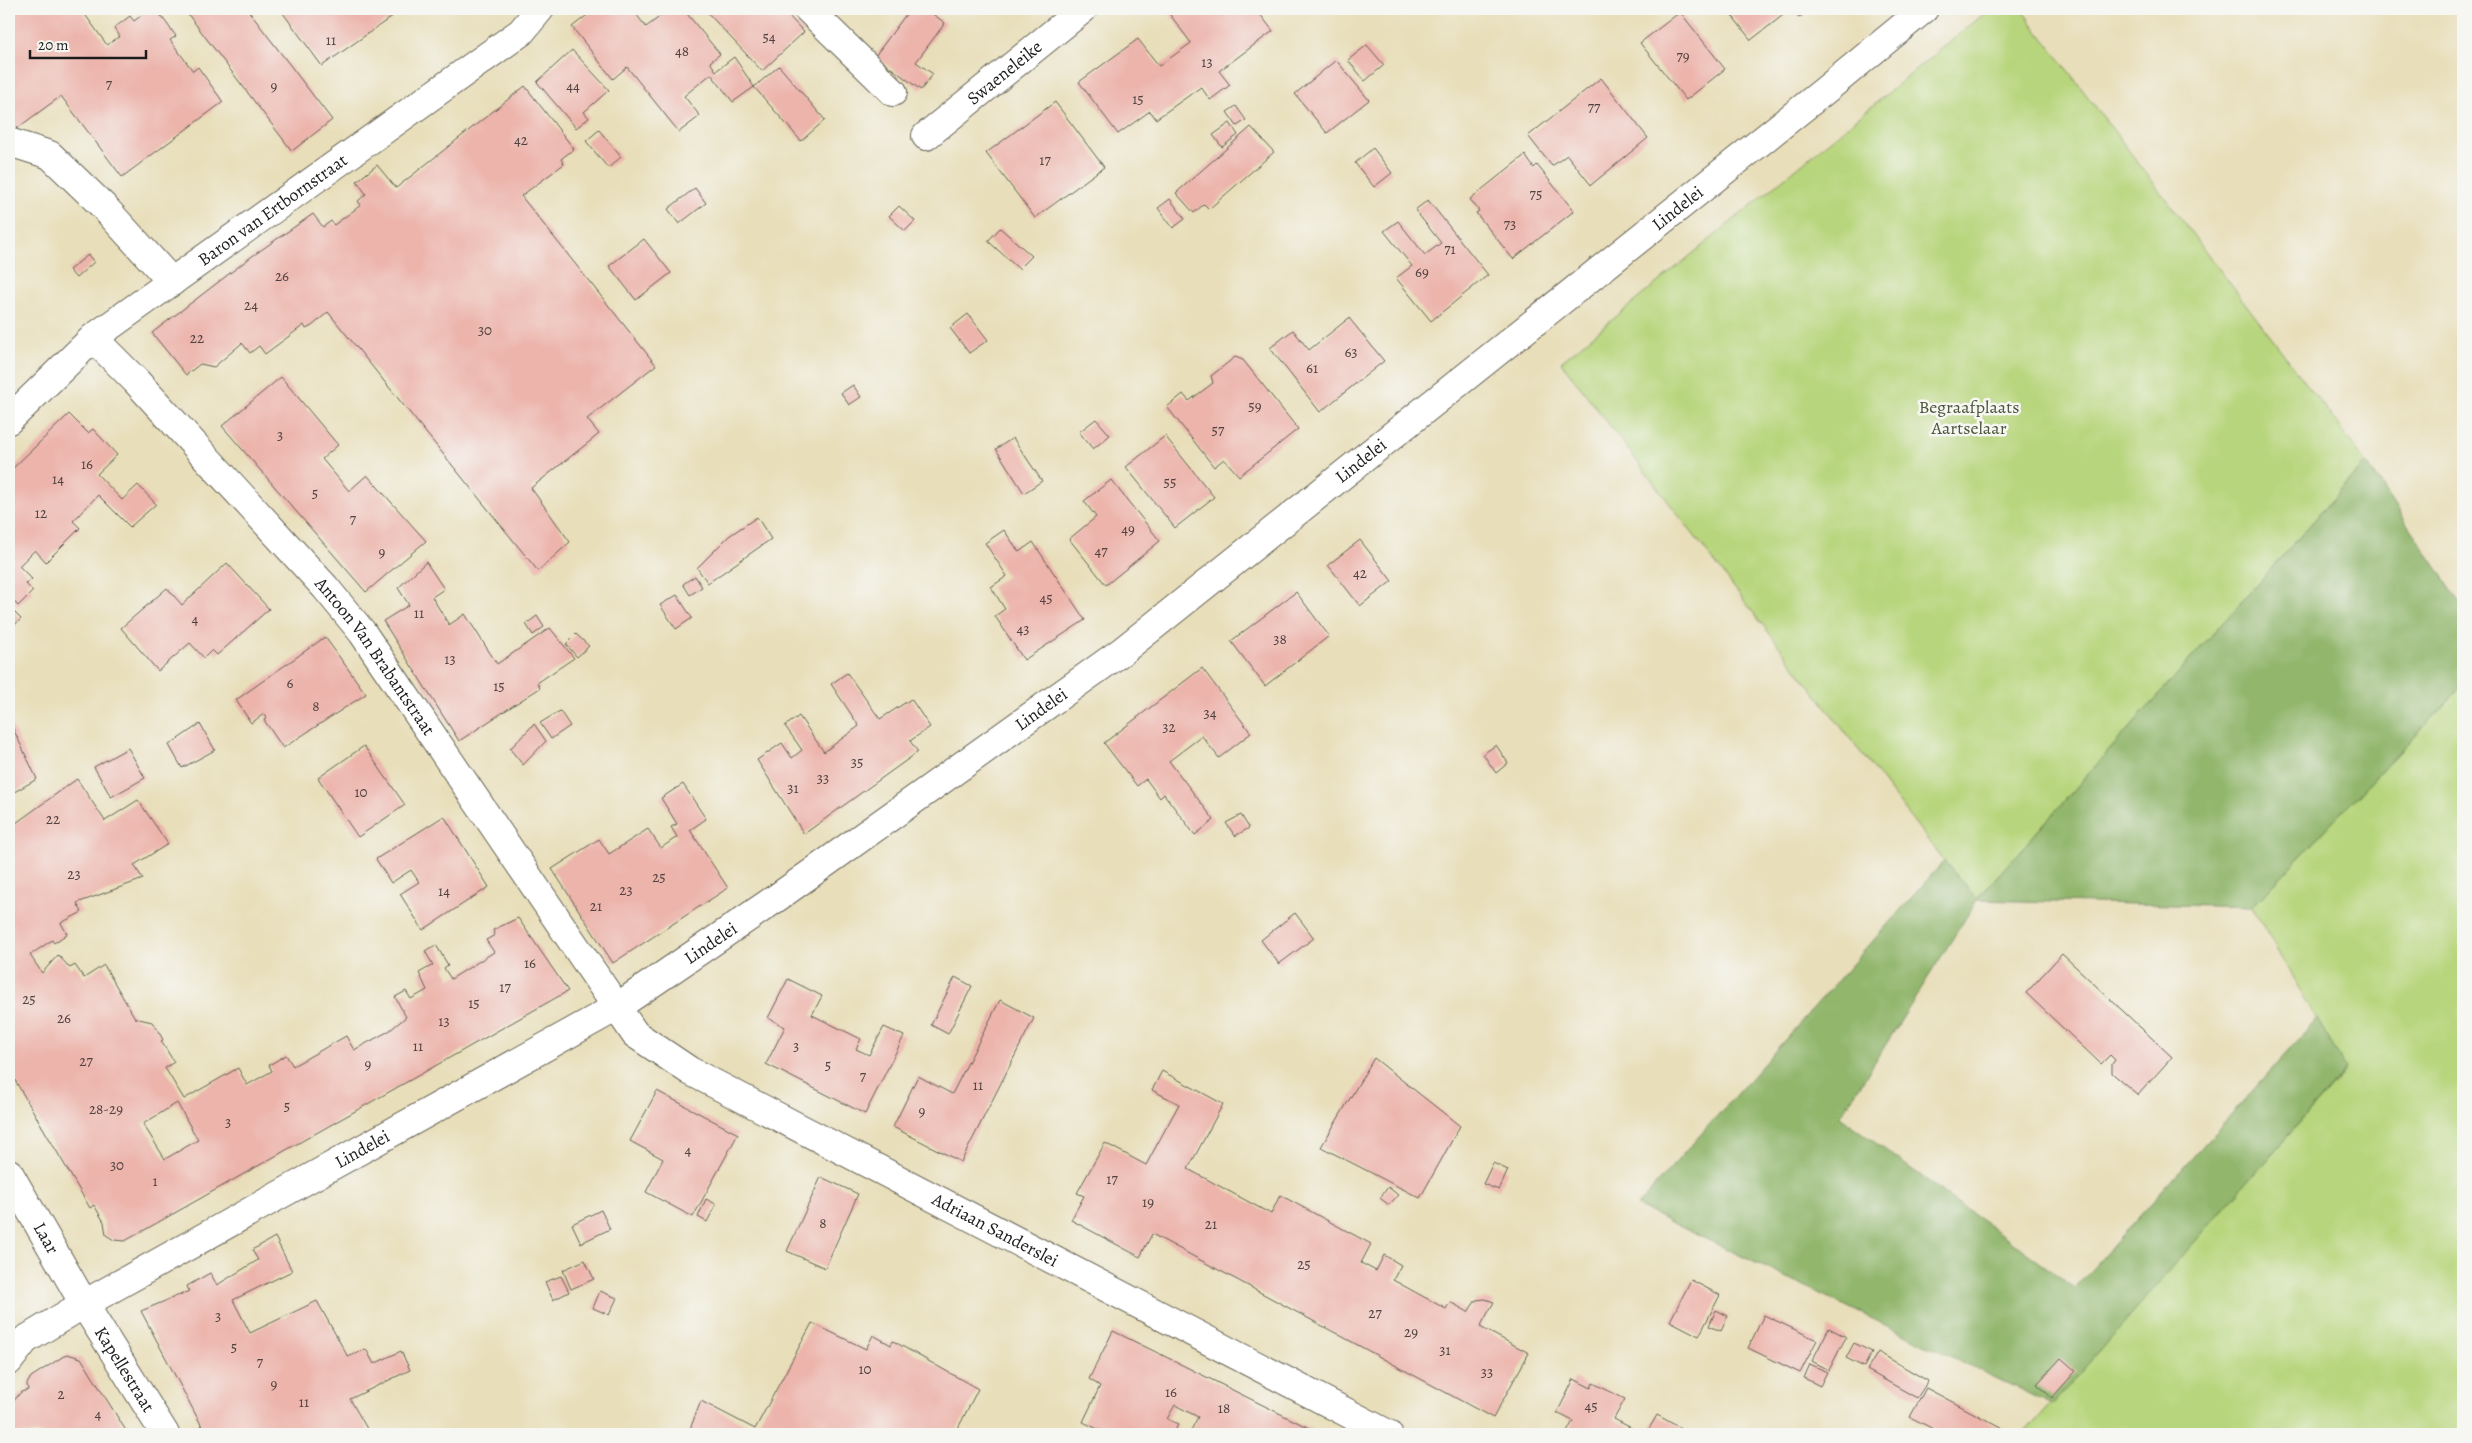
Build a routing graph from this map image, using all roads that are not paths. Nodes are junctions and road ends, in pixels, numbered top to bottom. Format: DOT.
graph roads {
  1 [pos="540,9"];
  2 [pos="808,9"];
  3 [pos="1083,9"];
  4 [pos="1916,11"];
  5 [pos="893,92"];
  6 [pos="926,136"];
  7 [pos="9,142"];
  8 [pos="172,282"];
  9 [pos="93,338"];
  10 [pos="9,420"];
  11 [pos="617,1006"];
  12 [pos="9,1172"];
  13 [pos="84,1304"];
  14 [pos="9,1360"];
  15 [pos="165,1434"];
  16 [pos="1388,1434"];
  1 -- 8 [label="street, Baron van Ertbornstraat"];
  2 -- 5 [label="street"];
  3 -- 6 [label="street, Swaeneleike"];
  4 -- 11 [label="street, Lindelei"];
  7 -- 8 [label="street"];
  8 -- 9 [label="street, Baron van Ertbornstraat"];
  9 -- 10 [label="street, Baron van Ertbornstraat"];
  9 -- 11 [label="street, Antoon Van Brabantstraat"];
  11 -- 13 [label="street, Lindelei"];
  11 -- 16 [label="street, Adriaan Sanderslei"];
  12 -- 13 [label="street, Laar"];
  13 -- 14 [label="street, Lindelei"];
  13 -- 15 [label="street, Kapellestraat"];
}
